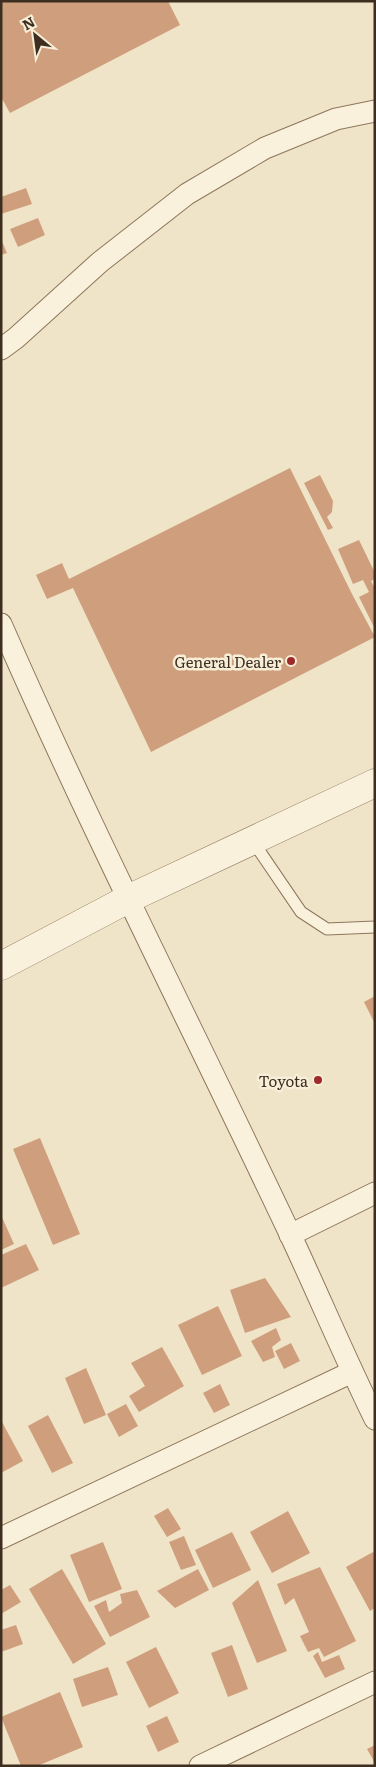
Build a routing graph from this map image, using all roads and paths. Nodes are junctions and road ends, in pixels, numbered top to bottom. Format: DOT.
graph roads {
  1 [pos="375,111"];
  2 [pos="1,349"];
  3 [pos="1,624"];
  4 [pos="375,782"];
  5 [pos="252,840"];
  6 [pos="128,899"];
  7 [pos="375,927"];
  8 [pos="1,966"];
  9 [pos="375,1193"];
  10 [pos="290,1235"];
  11 [pos="352,1372"];
  12 [pos="375,1419"];
  13 [pos="1,1538"];
  14 [pos="375,1682"];
  15 [pos="200,1766"];
  1 -- 2 [label="street"];
  3 -- 6 [label="street"];
  4 -- 5 [label="street"];
  5 -- 6 [label="street"];
  5 -- 7 [label="lane"];
  6 -- 8 [label="street"];
  6 -- 10 [label="street"];
  9 -- 10 [label="street"];
  10 -- 11 [label="street"];
  11 -- 12 [label="street"];
  11 -- 13 [label="street"];
  14 -- 15 [label="street"];
}
